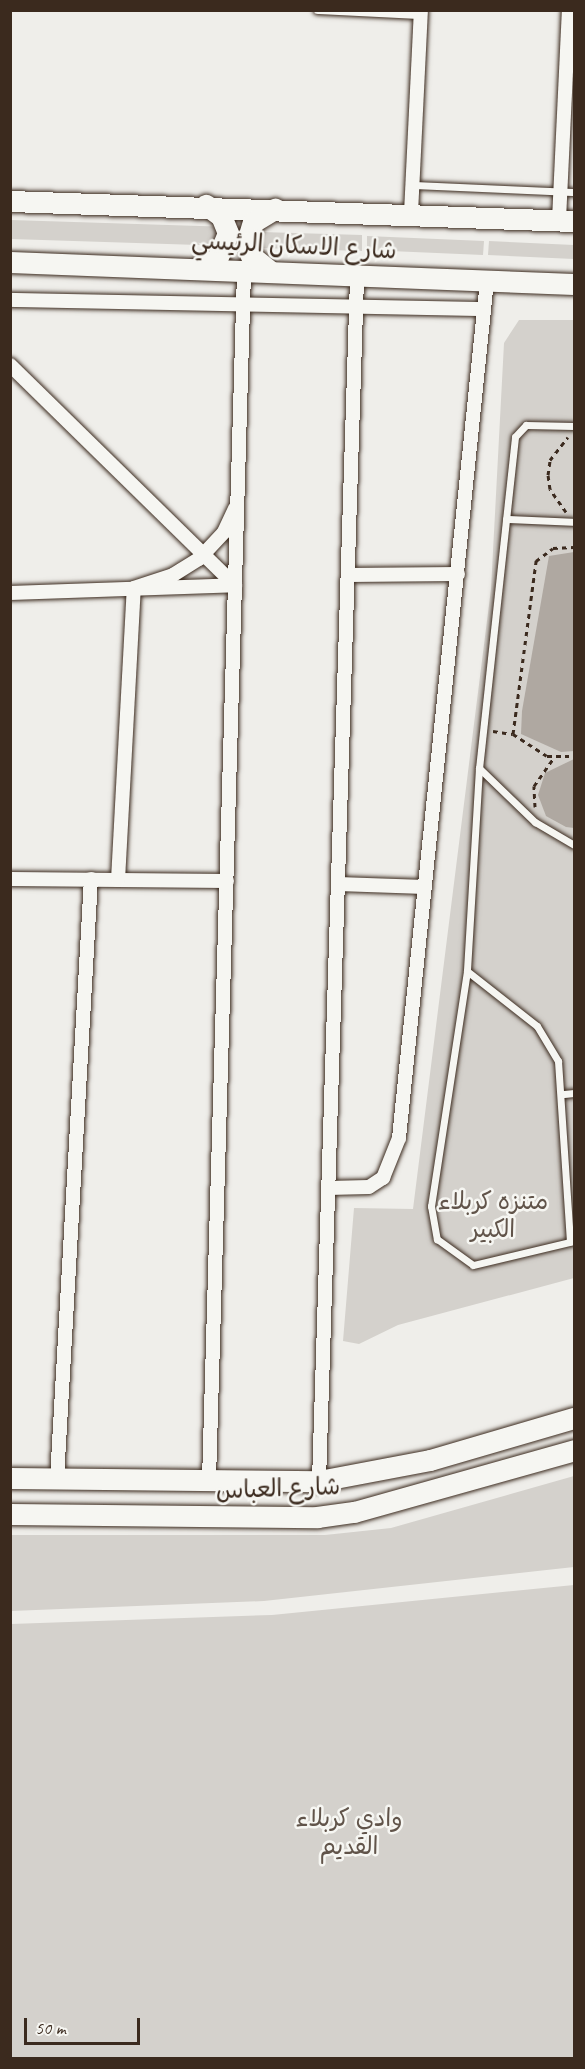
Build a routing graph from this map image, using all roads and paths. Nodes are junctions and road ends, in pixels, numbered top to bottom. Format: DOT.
graph roads {
  1 [pos="317,10"];
  2 [pos="569,10"];
  3 [pos="420,13"];
  4 [pos="570,76"];
  5 [pos="412,185"];
  6 [pos="567,191"];
  7 [pos="10,201"];
  8 [pos="206,205"];
  9 [pos="275,209"];
  10 [pos="411,213"];
  11 [pos="567,221"];
  12 [pos="10,262"];
  13 [pos="200,266"];
  14 [pos="244,271"];
  15 [pos="270,272"];
  16 [pos="357,276"];
  17 [pos="487,281"];
  18 [pos="574,284"];
  19 [pos="10,300"];
  20 [pos="244,305"];
  21 [pos="357,307"];
  22 [pos="484,309"];
  23 [pos="10,365"];
  24 [pos="574,426"];
  25 [pos="574,434"];
  26 [pos="238,501"];
  27 [pos="574,517"];
  28 [pos="506,519"];
  29 [pos="574,522"];
  30 [pos="574,547"];
  31 [pos="204,554"];
  32 [pos="458,574"];
  33 [pos="348,575"];
  34 [pos="236,585"];
  35 [pos="134,588"];
  36 [pos="10,593"];
  37 [pos="483,730"];
  38 [pos="513,734"];
  39 [pos="574,756"];
  40 [pos="554,757"];
  41 [pos="479,768"];
  42 [pos="537,813"];
  43 [pos="574,845"];
  44 [pos="10,879"];
  45 [pos="91,879"];
  46 [pos="118,880"];
  47 [pos="227,881"];
  48 [pos="338,884"];
  49 [pos="425,887"];
  50 [pos="467,971"];
  51 [pos="574,1093"];
  52 [pos="564,1094"];
  53 [pos="328,1188"];
  54 [pos="572,1242"];
  55 [pos="574,1418"];
  56 [pos="574,1450"];
  57 [pos="10,1478"];
  58 [pos="57,1479"];
  59 [pos="209,1480"];
  60 [pos="319,1481"];
  61 [pos="10,1514"];
  1 -- 3 [label="lane"];
  2 -- 4 [label="street"];
  3 -- 5 [label="street"];
  4 -- 6 [label="street"];
  5 -- 6 [label="lane"];
  5 -- 10 [label="street"];
  6 -- 11 [label="street"];
  7 -- 8 [label="main road, شارع الاسكان الرئيسي"];
  8 -- 9 [label="main road, شارع الاسكان الرئيسي"];
  8 -- 13 [label="main road"];
  9 -- 10 [label="main road, شارع الاسكان الرئيسي"];
  9 -- 15 [label="main road"];
  10 -- 11 [label="main road, شارع الاسكان الرئيسي"];
  12 -- 13 [label="main road, شارع الاسكان الرئيسي"];
  13 -- 14 [label="main road, شارع الاسكان الرئيسي"];
  14 -- 15 [label="main road, شارع الاسكان الرئيسي"];
  14 -- 20 [label="street"];
  15 -- 16 [label="main road, شارع الاسكان الرئيسي"];
  16 -- 17 [label="main road, شارع الاسكان الرئيسي"];
  16 -- 21 [label="street"];
  17 -- 18 [label="main road, شارع الاسكان الرئيسي"];
  17 -- 22 [label="street"];
  19 -- 20 [label="street"];
  20 -- 21 [label="street"];
  20 -- 26 [label="street"];
  21 -- 22 [label="street"];
  21 -- 33 [label="street"];
  22 -- 32 [label="street"];
  23 -- 31 [label="street"];
  24 -- 28 [label="lane"];
  25 -- 27 [label="path"];
  26 -- 31 [label="street"];
  26 -- 34 [label="street"];
  28 -- 29 [label="lane"];
  28 -- 37 [label="lane"];
  30 -- 38 [label="path"];
  31 -- 34 [label="street"];
  31 -- 35 [label="street"];
  32 -- 33 [label="street"];
  32 -- 49 [label="street"];
  33 -- 48 [label="street"];
  34 -- 35 [label="street"];
  34 -- 47 [label="street"];
  35 -- 36 [label="street"];
  35 -- 46 [label="street"];
  37 -- 38 [label="path"];
  37 -- 41 [label="lane"];
  38 -- 40 [label="path"];
  39 -- 40 [label="path"];
  40 -- 42 [label="path"];
  41 -- 43 [label="lane"];
  41 -- 50 [label="lane"];
  44 -- 45 [label="street"];
  45 -- 46 [label="street"];
  45 -- 58 [label="street"];
  46 -- 47 [label="street"];
  47 -- 59 [label="street"];
  48 -- 49 [label="street"];
  48 -- 53 [label="street"];
  49 -- 53 [label="street"];
  50 -- 52 [label="lane"];
  50 -- 54 [label="lane"];
  51 -- 52 [label="lane"];
  52 -- 54 [label="lane"];
  53 -- 60 [label="street"];
  55 -- 60 [label="main road, شارع العباس"];
  56 -- 61 [label="main road, شارع العباس"];
  57 -- 58 [label="main road, شارع العباس"];
  58 -- 59 [label="main road, شارع العباس"];
  59 -- 60 [label="main road, شارع العباس"];
}
